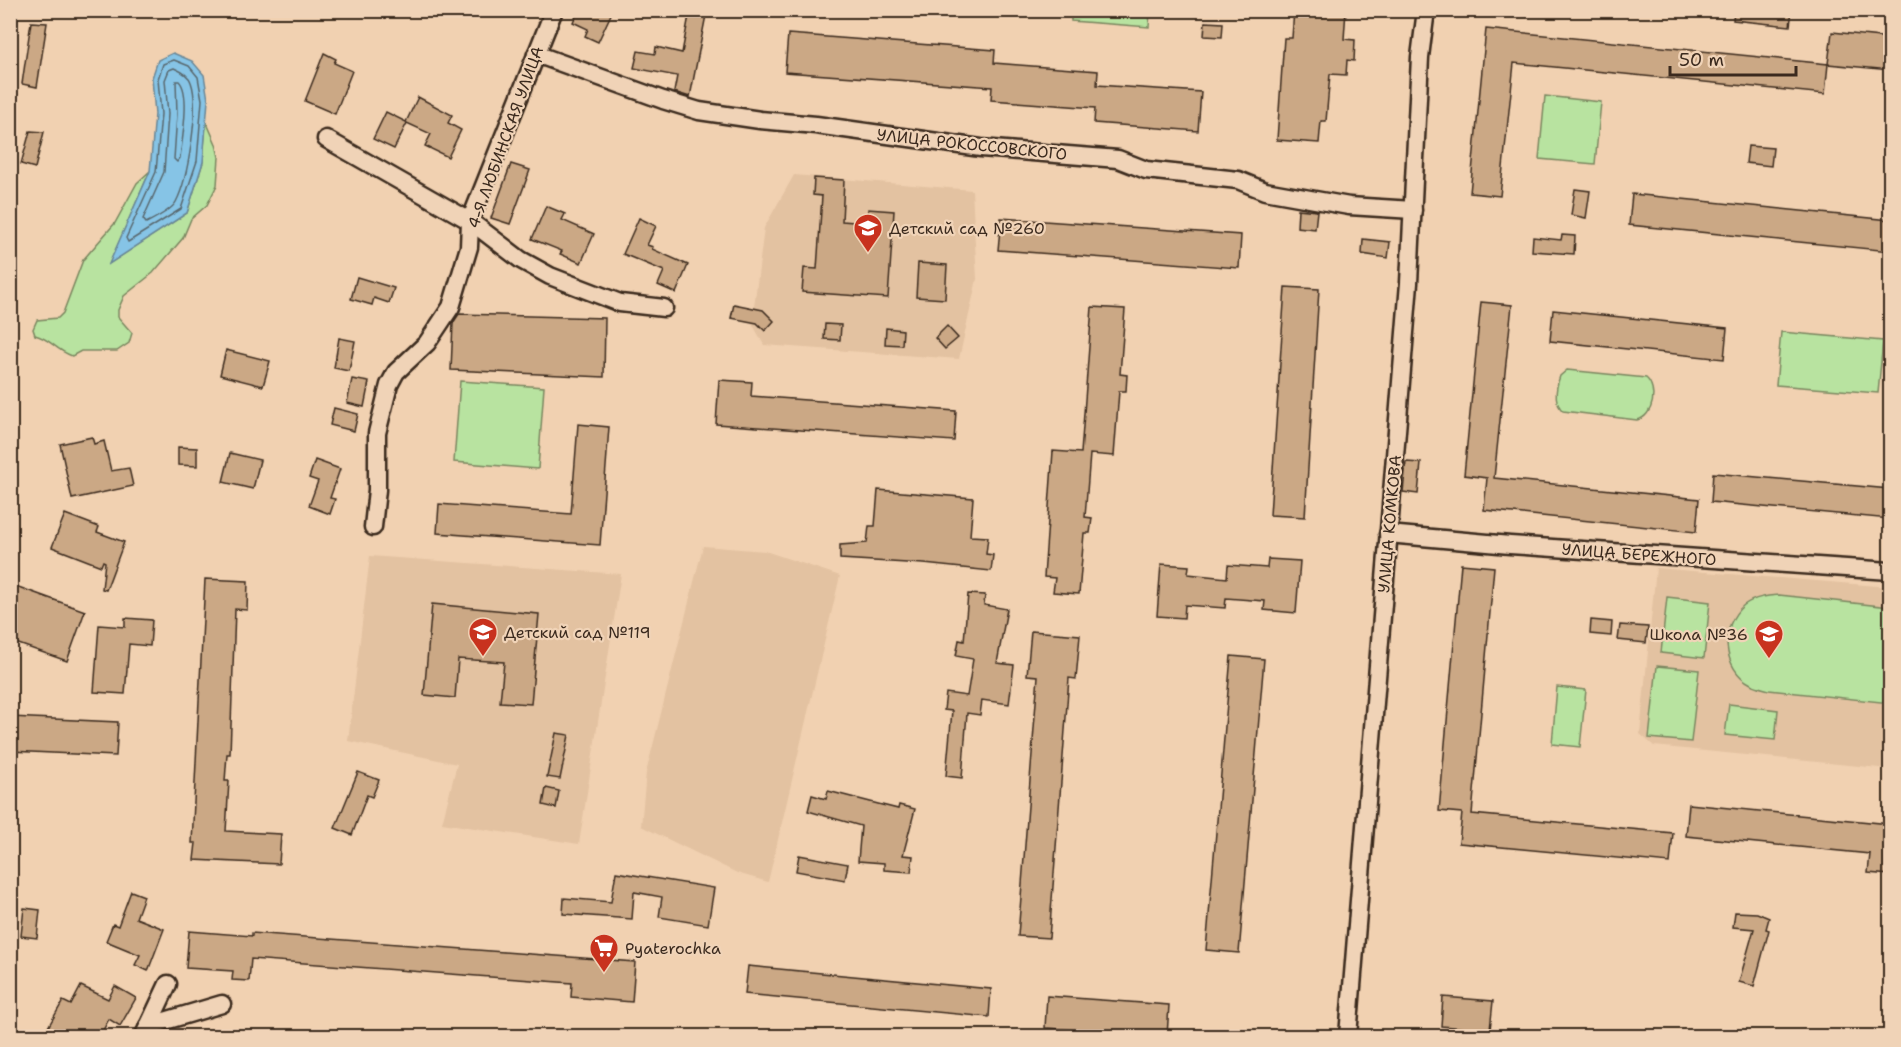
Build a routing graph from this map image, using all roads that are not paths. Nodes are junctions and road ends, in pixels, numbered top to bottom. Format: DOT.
graph roads {
  1 [pos="554,10"];
  2 [pos="1426,10"];
  3 [pos="536,54"];
  4 [pos="326,139"];
  5 [pos="1413,210"];
  6 [pos="470,221"];
  7 [pos="664,308"];
  8 [pos="373,527"];
  9 [pos="1388,534"];
  10 [pos="1890,571"];
  11 [pos="168,984"];
  12 [pos="222,1004"];
  13 [pos="146,1031"];
  14 [pos="1348,1036"];
  1 -- 3 [label="street, 4-Я ЛЮБИНСКАЯ УЛИЦА"];
  2 -- 5 [label="street, УЛИЦА КОМКОВА"];
  3 -- 5 [label="street, УЛИЦА РОКОССОВСКОГО"];
  3 -- 6 [label="street, 4-Я ЛЮБИНСКАЯ УЛИЦА"];
  4 -- 6 [label="street"];
  5 -- 9 [label="street, УЛИЦА КОМКОВА"];
  6 -- 7 [label="street"];
  6 -- 8 [label="street, 4-Я ЛЮБИНСКАЯ УЛИЦА"];
  9 -- 10 [label="street, УЛИЦА БЕРЕЖНОГО"];
  9 -- 14 [label="street, УЛИЦА КОМКОВА"];
  11 -- 13 [label="street"];
  12 -- 13 [label="street"];
}
